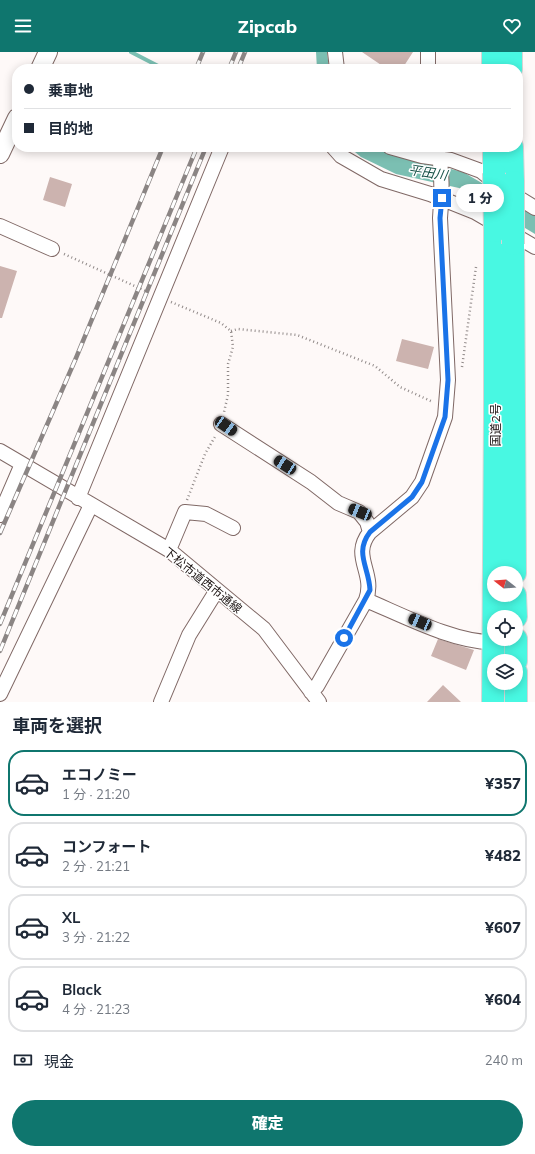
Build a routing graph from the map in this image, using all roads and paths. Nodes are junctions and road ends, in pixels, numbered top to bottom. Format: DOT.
graph roads {
  1 [pos="48,52"];
  2 [pos="335,52"];
  3 [pos="428,52"];
  4 [pos="492,52"];
  5 [pos="511,52"];
  6 [pos="42,64"];
  7 [pos="336,64"];
  8 [pos="428,64"];
  9 [pos="493,64"];
  10 [pos="511,64"];
  11 [pos="12,129"];
  12 [pos="220,152"];
  13 [pos="337,152"];
  14 [pos="408,152"];
  15 [pos="496,152"];
  16 [pos="511,152"];
  17 [pos="0,154"];
  18 [pos="439,155"];
  19 [pos="504,177"];
  20 [pos="442,195"];
  21 [pos="535,208"];
  22 [pos="0,226"];
  23 [pos="535,247"];
  24 [pos="52,249"];
  25 [pos="495,262"];
  26 [pos="161,298"];
  27 [pos="231,330"];
  28 [pos="461,372"];
  29 [pos="447,404"];
  30 [pos="221,424"];
  31 [pos="0,451"];
  32 [pos="22,464"];
  33 [pos="78,498"];
  34 [pos="91,505"];
  35 [pos="185,512"];
  36 [pos="0,515"];
  37 [pos="233,528"];
  38 [pos="370,532"];
  39 [pos="169,550"];
  40 [pos="515,566"];
  41 [pos="218,590"];
  42 [pos="366,600"];
  43 [pos="493,610"];
  44 [pos="487,642"];
  45 [pos="493,646"];
  46 [pos="516,690"];
  47 [pos="0,694"];
  48 [pos="315,697"];
  49 [pos="160,702"];
  50 [pos="493,702"];
  51 [pos="516,702"];
  1 -- 6 [label="street"];
  2 -- 7 [label="street"];
  3 -- 8 [label="street"];
  4 -- 9 [label="highway"];
  5 -- 10 [label="highway"];
  11 -- 17 [label="street"];
  12 -- 26 [label="street"];
  13 -- 20 [label="street"];
  14 -- 18 [label="street"];
  15 -- 19 [label="highway, 国道2号"];
  16 -- 19 [label="highway, 国道2号"];
  18 -- 20 [label="street"];
  18 -- 21 [label="street"];
  19 -- 25 [label="highway, 国道2号, bridge"];
  19 -- 40 [label="highway, 国道2号, bridge"];
  20 -- 23 [label="street"];
  20 -- 29 [label="street"];
  22 -- 24 [label="street"];
  24 -- 26 [label="path"];
  25 -- 28 [label="path"];
  25 -- 43 [label="highway, 国道2号"];
  26 -- 27 [label="path"];
  26 -- 33 [label="street"];
  27 -- 29 [label="path"];
  27 -- 30 [label="path"];
  29 -- 38 [label="street"];
  30 -- 35 [label="path"];
  30 -- 38 [label="street"];
  31 -- 32 [label="street, 下松市道西市通線"];
  32 -- 33 [label="street, 下松市道西市通線"];
  32 -- 36 [label="street"];
  33 -- 34 [label="street, 下松市道西市通線"];
  34 -- 39 [label="street, 下松市道西市通線"];
  34 -- 47 [label="street"];
  35 -- 37 [label="street"];
  35 -- 39 [label="street"];
  38 -- 42 [label="street"];
  39 -- 41 [label="street, 下松市道西市通線"];
  41 -- 48 [label="street, 下松市道西市通線"];
  41 -- 49 [label="street"];
  42 -- 44 [label="street"];
  42 -- 48 [label="street"];
  45 -- 50 [label="highway, 国道2号"];
  46 -- 51 [label="highway"];
}
